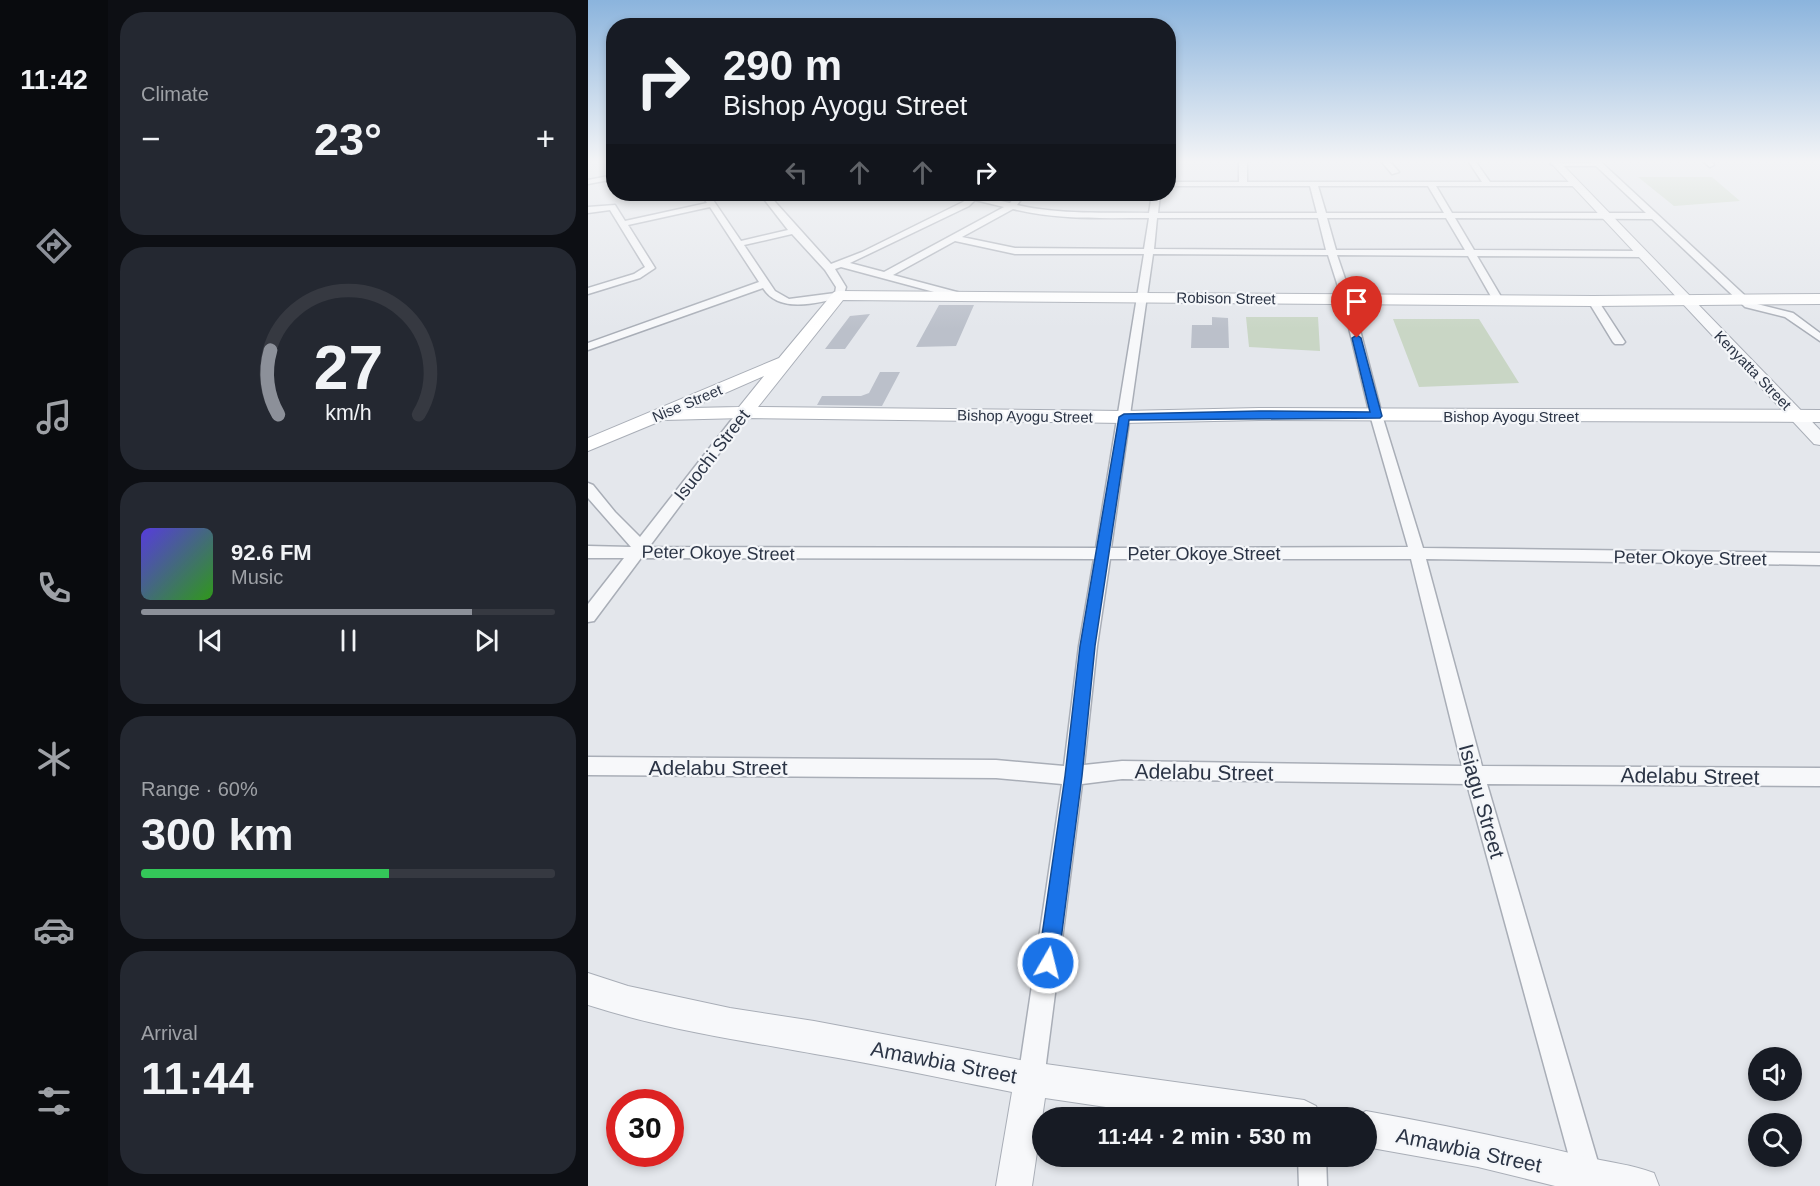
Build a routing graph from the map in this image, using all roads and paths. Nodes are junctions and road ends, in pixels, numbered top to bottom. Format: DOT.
graph roads {
  1 [pos="617,217"];
  2 [pos="651,217"];
  3 [pos="721,217"];
  4 [pos="783,217"];
  5 [pos="938,217"];
  6 [pos="991,217"];
  7 [pos="1152,217"];
  8 [pos="1321,217"];
  9 [pos="1450,217"];
  10 [pos="1605,217"];
  11 [pos="1655,217"];
  12 [pos="621,224"];
  13 [pos="794,231"];
  14 [pos="954,238"];
  15 [pos="738,244"];
  16 [pos="1149,252"];
  17 [pos="1332,254"];
  18 [pos="1472,254"];
  19 [pos="1642,254"];
  20 [pos="842,264"];
  21 [pos="828,268"];
  22 [pos="886,275"];
  23 [pos="764,284"];
  24 [pos="589,289"];
  25 [pos="839,296"];
  26 [pos="1143,297"];
  27 [pos="969,298"];
  28 [pos="1347,299"];
  29 [pos="1820,299"];
  30 [pos="1498,300"];
  31 [pos="1686,300"];
  32 [pos="1744,300"];
  33 [pos="1593,301"];
  34 [pos="1820,338"];
  35 [pos="1619,342"];
  36 [pos="588,347"];
  37 [pos="787,360"];
  38 [pos="744,412"];
  39 [pos="662,414"];
  40 [pos="1376,416"];
  41 [pos="1797,416"];
  42 [pos="1820,416"];
  43 [pos="1124,417"];
  44 [pos="1820,440"];
  45 [pos="588,445"];
  46 [pos="588,488"];
  47 [pos="639,550"];
  48 [pos="588,552"];
  49 [pos="1417,553"];
  50 [pos="1103,554"];
  51 [pos="1820,559"];
  52 [pos="588,616"];
  53 [pos="588,766"];
  54 [pos="1475,774"];
  55 [pos="1073,776"];
  56 [pos="1820,777"];
  57 [pos="588,989"];
  58 [pos="1031,1079"];
  59 [pos="1227,1107"];
  60 [pos="1377,1131"];
  61 [pos="1312,1167"];
  62 [pos="1589,1181"];
  63 [pos="1014,1186"];
  64 [pos="1313,1186"];
  65 [pos="1641,1186"];
  1 -- 12 [label="street"];
  2 -- 12 [label="street"];
  3 -- 15 [label="street"];
  4 -- 13 [label="street"];
  5 -- 20 [label="street"];
  6 -- 14 [label="street"];
  7 -- 16 [label="street"];
  8 -- 17 [label="street, Isiagu Street"];
  9 -- 18 [label="street"];
  10 -- 19 [label="street, Kenyatta Street"];
  11 -- 32 [label="street"];
  12 -- 24 [label="street"];
  13 -- 15 [label="street"];
  13 -- 21 [label="street"];
  14 -- 16 [label="street"];
  14 -- 22 [label="street"];
  15 -- 23 [label="street"];
  16 -- 17 [label="street"];
  16 -- 26 [label="street"];
  17 -- 18 [label="street"];
  17 -- 28 [label="street, Isiagu Street"];
  18 -- 19 [label="street"];
  18 -- 30 [label="street"];
  19 -- 31 [label="street, Kenyatta Street"];
  20 -- 21 [label="street"];
  20 -- 22 [label="street"];
  21 -- 25 [label="street"];
  22 -- 27 [label="street"];
  23 -- 25 [label="street"];
  23 -- 36 [label="street"];
  25 -- 27 [label="main road, Robison Street"];
  25 -- 37 [label="main road, Isuochi Street"];
  26 -- 27 [label="main road, Robison Street"];
  26 -- 28 [label="main road, Robison Street"];
  26 -- 43 [label="street"];
  28 -- 30 [label="main road, Robison Street"];
  28 -- 40 [label="street, Isiagu Street"];
  29 -- 32 [label="main road, Robison Street"];
  30 -- 33 [label="main road, Robison Street"];
  31 -- 32 [label="main road, Robison Street"];
  31 -- 33 [label="main road, Robison Street"];
  31 -- 41 [label="street, Kenyatta Street"];
  32 -- 34 [label="street"];
  33 -- 35 [label="street"];
  37 -- 38 [label="main road, Isuochi Street"];
  37 -- 39 [label="main road, Nise Street"];
  38 -- 39 [label="main road, Bishop Ayogu Street"];
  38 -- 43 [label="main road, Bishop Ayogu Street"];
  38 -- 47 [label="street, Isuochi Street"];
  39 -- 45 [label="main road, Nise Street"];
  40 -- 41 [label="main road, Bishop Ayogu Street"];
  40 -- 43 [label="main road, Bishop Ayogu Street"];
  40 -- 49 [label="street, Isiagu Street"];
  41 -- 42 [label="main road, Bishop Ayogu Street"];
  41 -- 44 [label="street, Kenyatta Street"];
  43 -- 50 [label="street"];
  46 -- 47 [label="street"];
  47 -- 48 [label="street, Peter Okoye Street"];
  47 -- 50 [label="street, Peter Okoye Street"];
  47 -- 52 [label="street, Isuochi Street"];
  49 -- 50 [label="street, Peter Okoye Street"];
  49 -- 51 [label="street, Peter Okoye Street"];
  49 -- 54 [label="street, Isiagu Street"];
  50 -- 55 [label="street"];
  53 -- 55 [label="street, Adelabu Street"];
  54 -- 55 [label="street, Adelabu Street"];
  54 -- 56 [label="street, Adelabu Street"];
  54 -- 62 [label="street, Isiagu Street"];
  55 -- 58 [label="street"];
  57 -- 58 [label="street, Amawbia Street"];
  58 -- 59 [label="street, Amawbia Street"];
  58 -- 63 [label="street"];
  60 -- 62 [label="street, Amawbia Street"];
  61 -- 64 [label="street"];
  62 -- 65 [label="street, Amawbia Street"];
}
